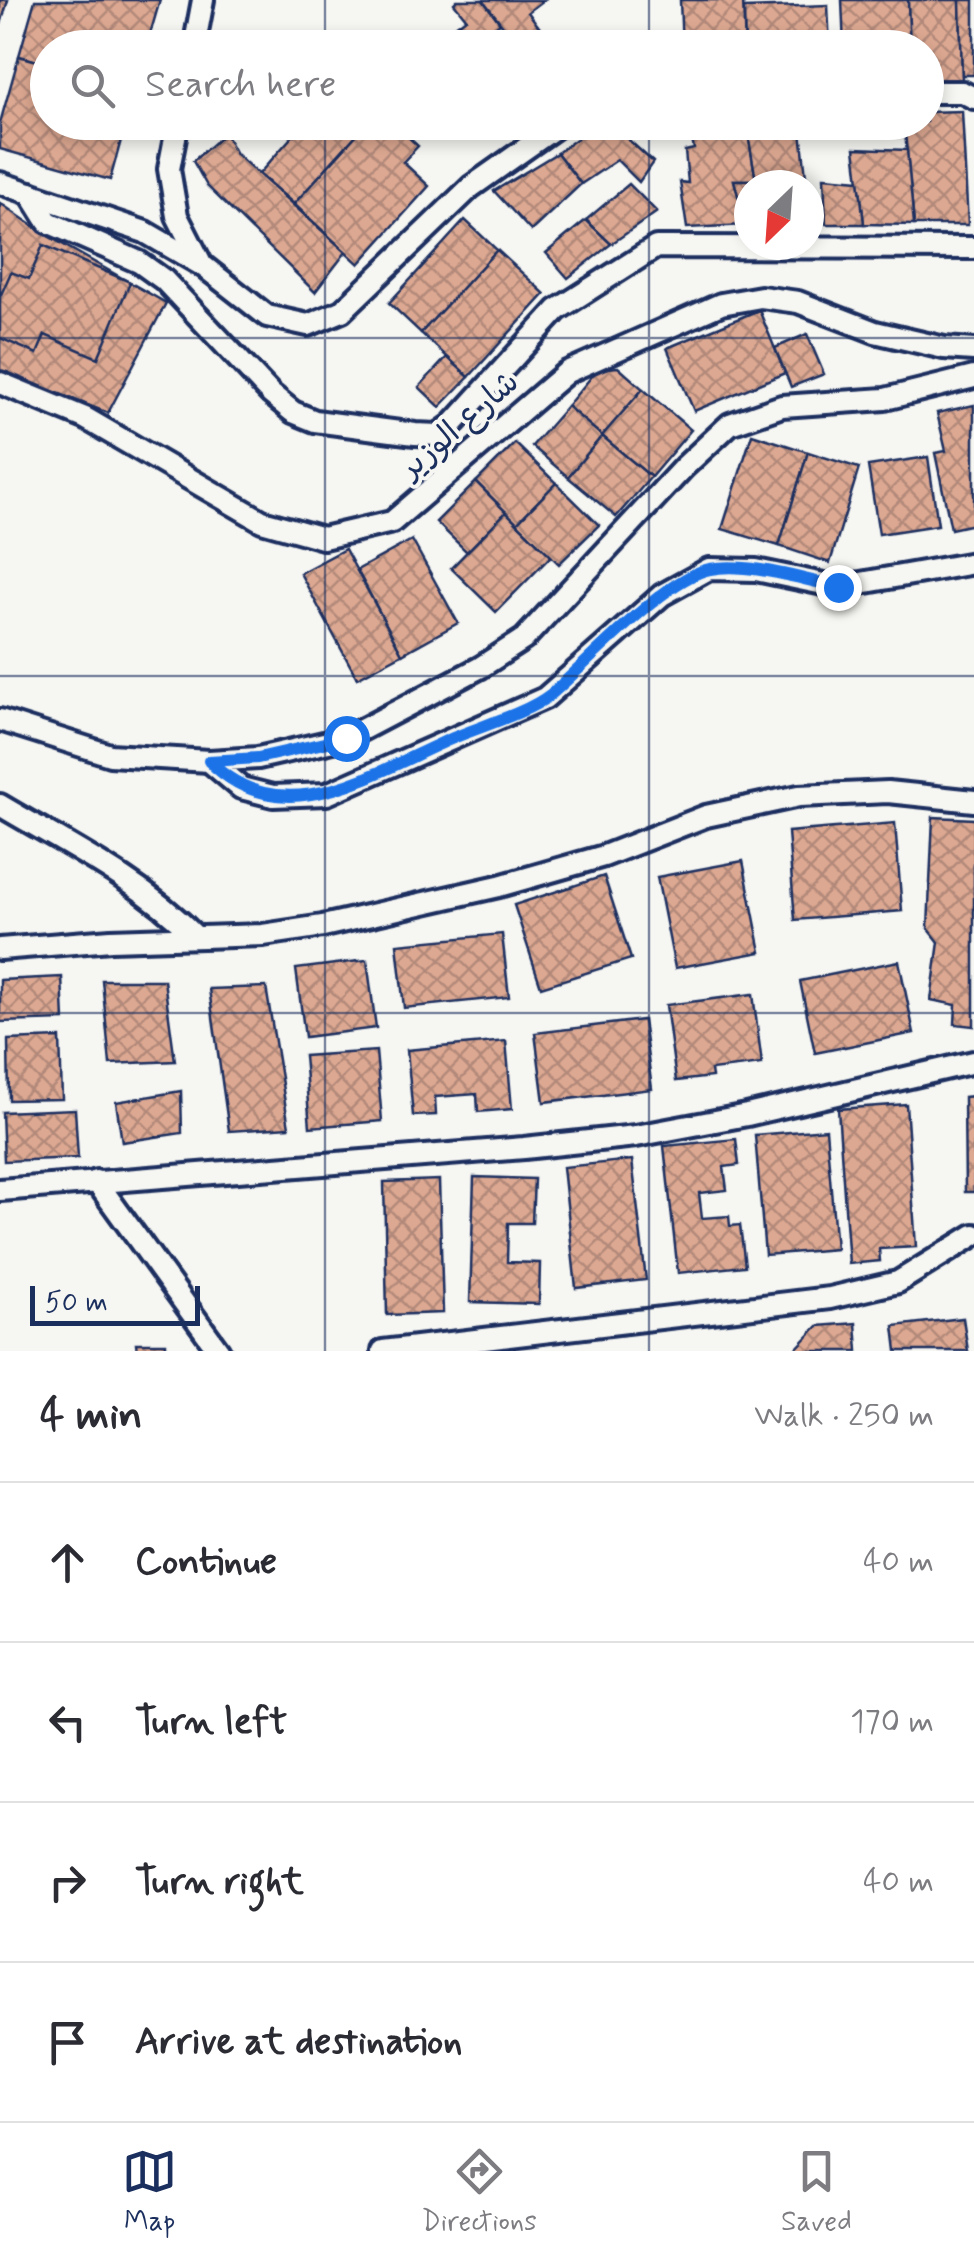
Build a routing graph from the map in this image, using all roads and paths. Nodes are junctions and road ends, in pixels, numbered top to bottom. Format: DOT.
graph roads {
  1 [pos="203,0"];
  2 [pos="197,30"];
  3 [pos="944,92"];
  4 [pos="974,98"];
  5 [pos="175,140"];
  6 [pos="538,140"];
  7 [pos="0,183"];
  8 [pos="30,193"];
  9 [pos="974,248"];
  10 [pos="202,265"];
  11 [pos="974,350"];
  12 [pos="974,377"];
  13 [pos="0,383"];
  14 [pos="974,564"];
  15 [pos="0,720"];
  16 [pos="209,761"];
  17 [pos="974,801"];
  18 [pos="0,805"];
  19 [pos="196,938"];
  20 [pos="0,949"];
  21 [pos="974,1062"];
  22 [pos="96,1181"];
  23 [pos="0,1190"];
  24 [pos="974,1235"];
  25 [pos="219,1351"];
  26 [pos="383,1351"];
  1 -- 2 [label="street"];
  3 -- 4 [label="street"];
  5 -- 10 [label="street"];
  6 -- 10 [label="street"];
  7 -- 8 [label="street"];
  8 -- 9 [label="street"];
  8 -- 10 [label="street"];
  11 -- 13 [label="street, شارع الوزير"];
  12 -- 16 [label="street"];
  14 -- 16 [label="street"];
  15 -- 16 [label="street"];
  17 -- 19 [label="street"];
  18 -- 19 [label="street"];
  19 -- 20 [label="street"];
  21 -- 22 [label="street"];
  22 -- 23 [label="street"];
  22 -- 25 [label="street"];
  24 -- 26 [label="street"];
}
